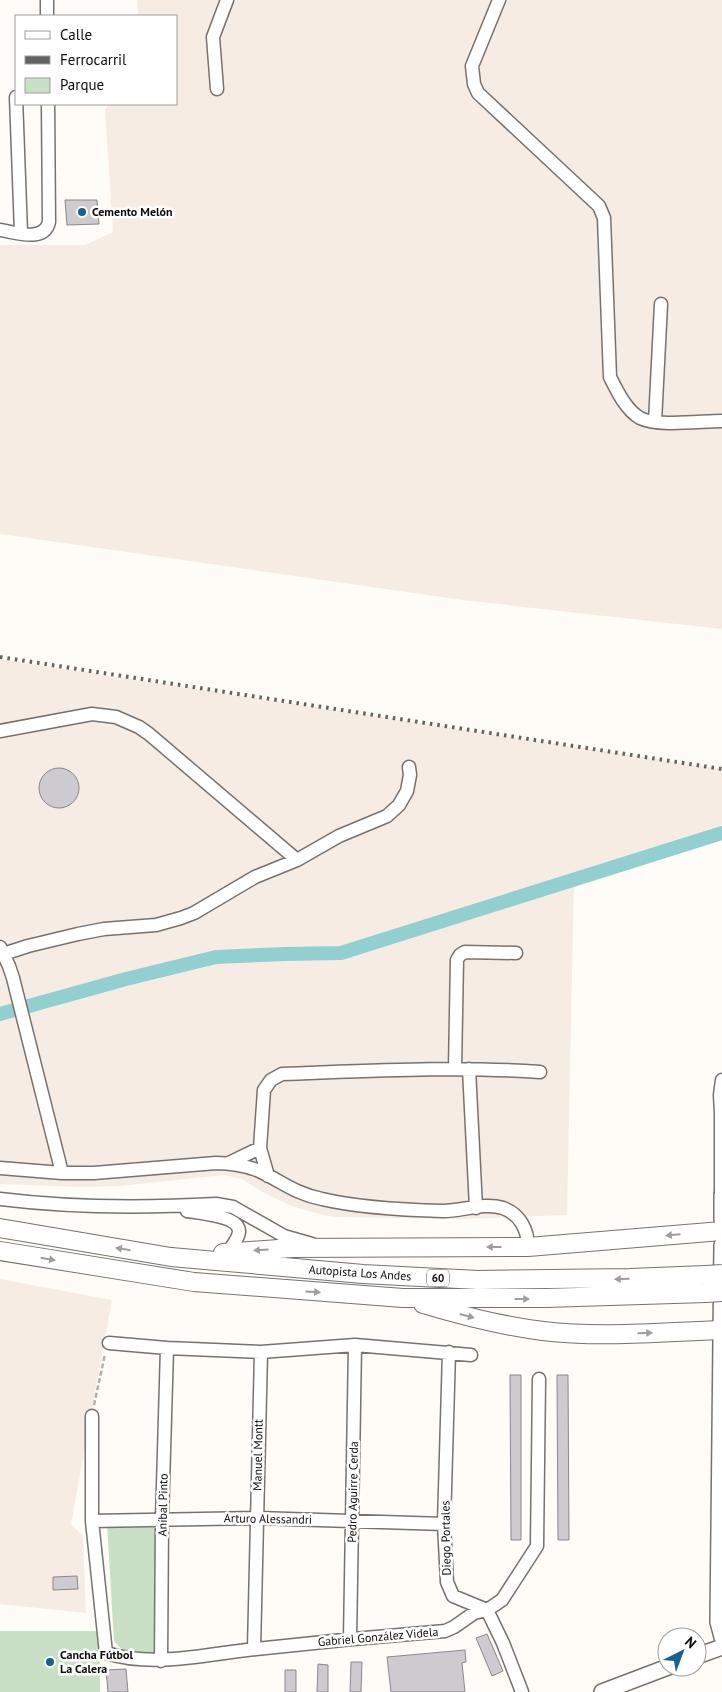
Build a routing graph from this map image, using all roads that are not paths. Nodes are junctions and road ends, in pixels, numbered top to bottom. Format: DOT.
graph roads {
  1 [pos="47,0"];
  2 [pos="227,0"];
  3 [pos="499,0"];
  4 [pos="47,15"];
  5 [pos="217,89"];
  6 [pos="16,105"];
  7 [pos="48,105"];
  8 [pos="0,230"];
  9 [pos="21,233"];
  10 [pos="661,304"];
  11 [pos="722,421"];
  12 [pos="656,422"];
  13 [pos="0,731"];
  14 [pos="410,767"];
  15 [pos="297,860"];
  16 [pos="1,952"];
  17 [pos="516,953"];
  18 [pos="455,1068"];
  19 [pos="469,1068"];
  20 [pos="540,1072"];
  21 [pos="722,1080"];
  22 [pos="722,1114"];
  23 [pos="260,1148"];
  24 [pos="230,1163"];
  25 [pos="0,1168"];
  26 [pos="62,1173"];
  27 [pos="268,1176"];
  28 [pos="722,1195"];
  29 [pos="0,1199"];
  30 [pos="158,1206"];
  31 [pos="476,1208"];
  32 [pos="722,1220"];
  33 [pos="0,1228"];
  34 [pos="722,1231"];
  35 [pos="722,1245"];
  36 [pos="528,1247"];
  37 [pos="326,1248"];
  38 [pos="0,1251"];
  39 [pos="227,1253"];
  40 [pos="171,1257"];
  41 [pos="714,1274"];
  42 [pos="714,1292"];
  43 [pos="403,1298"];
  44 [pos="721,1330"];
  45 [pos="109,1343"];
  46 [pos="355,1345"];
  47 [pos="167,1348"];
  48 [pos="261,1352"];
  49 [pos="449,1352"];
  50 [pos="471,1355"];
  51 [pos="539,1379"];
  52 [pos="92,1416"];
  53 [pos="257,1518"];
  54 [pos="162,1520"];
  55 [pos="92,1521"];
  56 [pos="353,1521"];
  57 [pos="444,1524"];
  58 [pos="487,1610"];
  59 [pos="722,1637"];
  60 [pos="350,1639"];
  61 [pos="722,1646"];
  62 [pos="254,1649"];
  63 [pos="707,1652"];
  64 [pos="161,1661"];
  65 [pos="657,1671"];
  66 [pos="522,1692"];
  67 [pos="602,1692"];
  1 -- 4 [label="street"];
  2 -- 5 [label="street"];
  3 -- 12 [label="street"];
  6 -- 9 [label="street"];
  7 -- 9 [label="street"];
  8 -- 9 [label="street"];
  10 -- 12 [label="street"];
  11 -- 12 [label="street"];
  13 -- 15 [label="street"];
  14 -- 15 [label="street"];
  15 -- 16 [label="street"];
  16 -- 26 [label="street"];
  17 -- 18 [label="street"];
  18 -- 19 [label="street"];
  18 -- 23 [label="street"];
  19 -- 20 [label="street"];
  19 -- 31 [label="street"];
  21 -- 22 [label="street"];
  22 -- 28 [label="street"];
  23 -- 24 [label="street"];
  23 -- 27 [label="street"];
  24 -- 26 [label="street"];
  24 -- 27 [label="street"];
  25 -- 26 [label="street"];
  27 -- 31 [label="street"];
  28 -- 32 [label="main road"];
  29 -- 30 [label="street"];
  30 -- 37 [label="street"];
  30 -- 39 [label="street"];
  31 -- 36 [label="street"];
  40 -- 33 [label="highway, Autopista Los Andes / 60, one-way"];
  34 -- 36 [label="highway, one-way"];
  35 -- 44 [label="main road"];
  36 -- 37 [label="highway, one-way"];
  37 -- 39 [label="highway, one-way"];
  38 -- 43 [label="highway, Autopista Los Andes / 60, one-way"];
  39 -- 40 [label="highway"];
  41 -- 40 [label="highway, Autopista Los Andes / 60, one-way"];
  43 -- 42 [label="highway, Autopista Los Andes / 60, one-way"];
  43 -- 44 [label="highway, one-way"];
  44 -- 59 [label="main road"];
  45 -- 47 [label="street"];
  46 -- 48 [label="street"];
  46 -- 49 [label="street"];
  46 -- 56 [label="street, Pedro Aguirre Cerda"];
  47 -- 48 [label="street"];
  47 -- 54 [label="street, Aníbal Pinto"];
  48 -- 53 [label="street, Manuel Montt"];
  49 -- 50 [label="street"];
  49 -- 57 [label="street, Diego Portales"];
  51 -- 58 [label="street, Gabriel González Videla"];
  52 -- 55 [label="street"];
  53 -- 54 [label="street, Arturo Alessandri"];
  53 -- 56 [label="street, Arturo Alessandri"];
  53 -- 62 [label="street, Manuel Montt"];
  54 -- 55 [label="street, Arturo Alessandri"];
  54 -- 64 [label="street, Aníbal Pinto"];
  55 -- 64 [label="street, Gabriel González Videla"];
  56 -- 57 [label="street, Arturo Alessandri"];
  56 -- 60 [label="street, Pedro Aguirre Cerda"];
  57 -- 58 [label="street, Diego Portales"];
  58 -- 60 [label="street, Gabriel González Videla"];
  58 -- 66 [label="street"];
  60 -- 62 [label="street, Gabriel González Videla"];
  61 -- 63 [label="main road"];
  62 -- 64 [label="street, Gabriel González Videla"];
  65 -- 67 [label="main road"];
}
